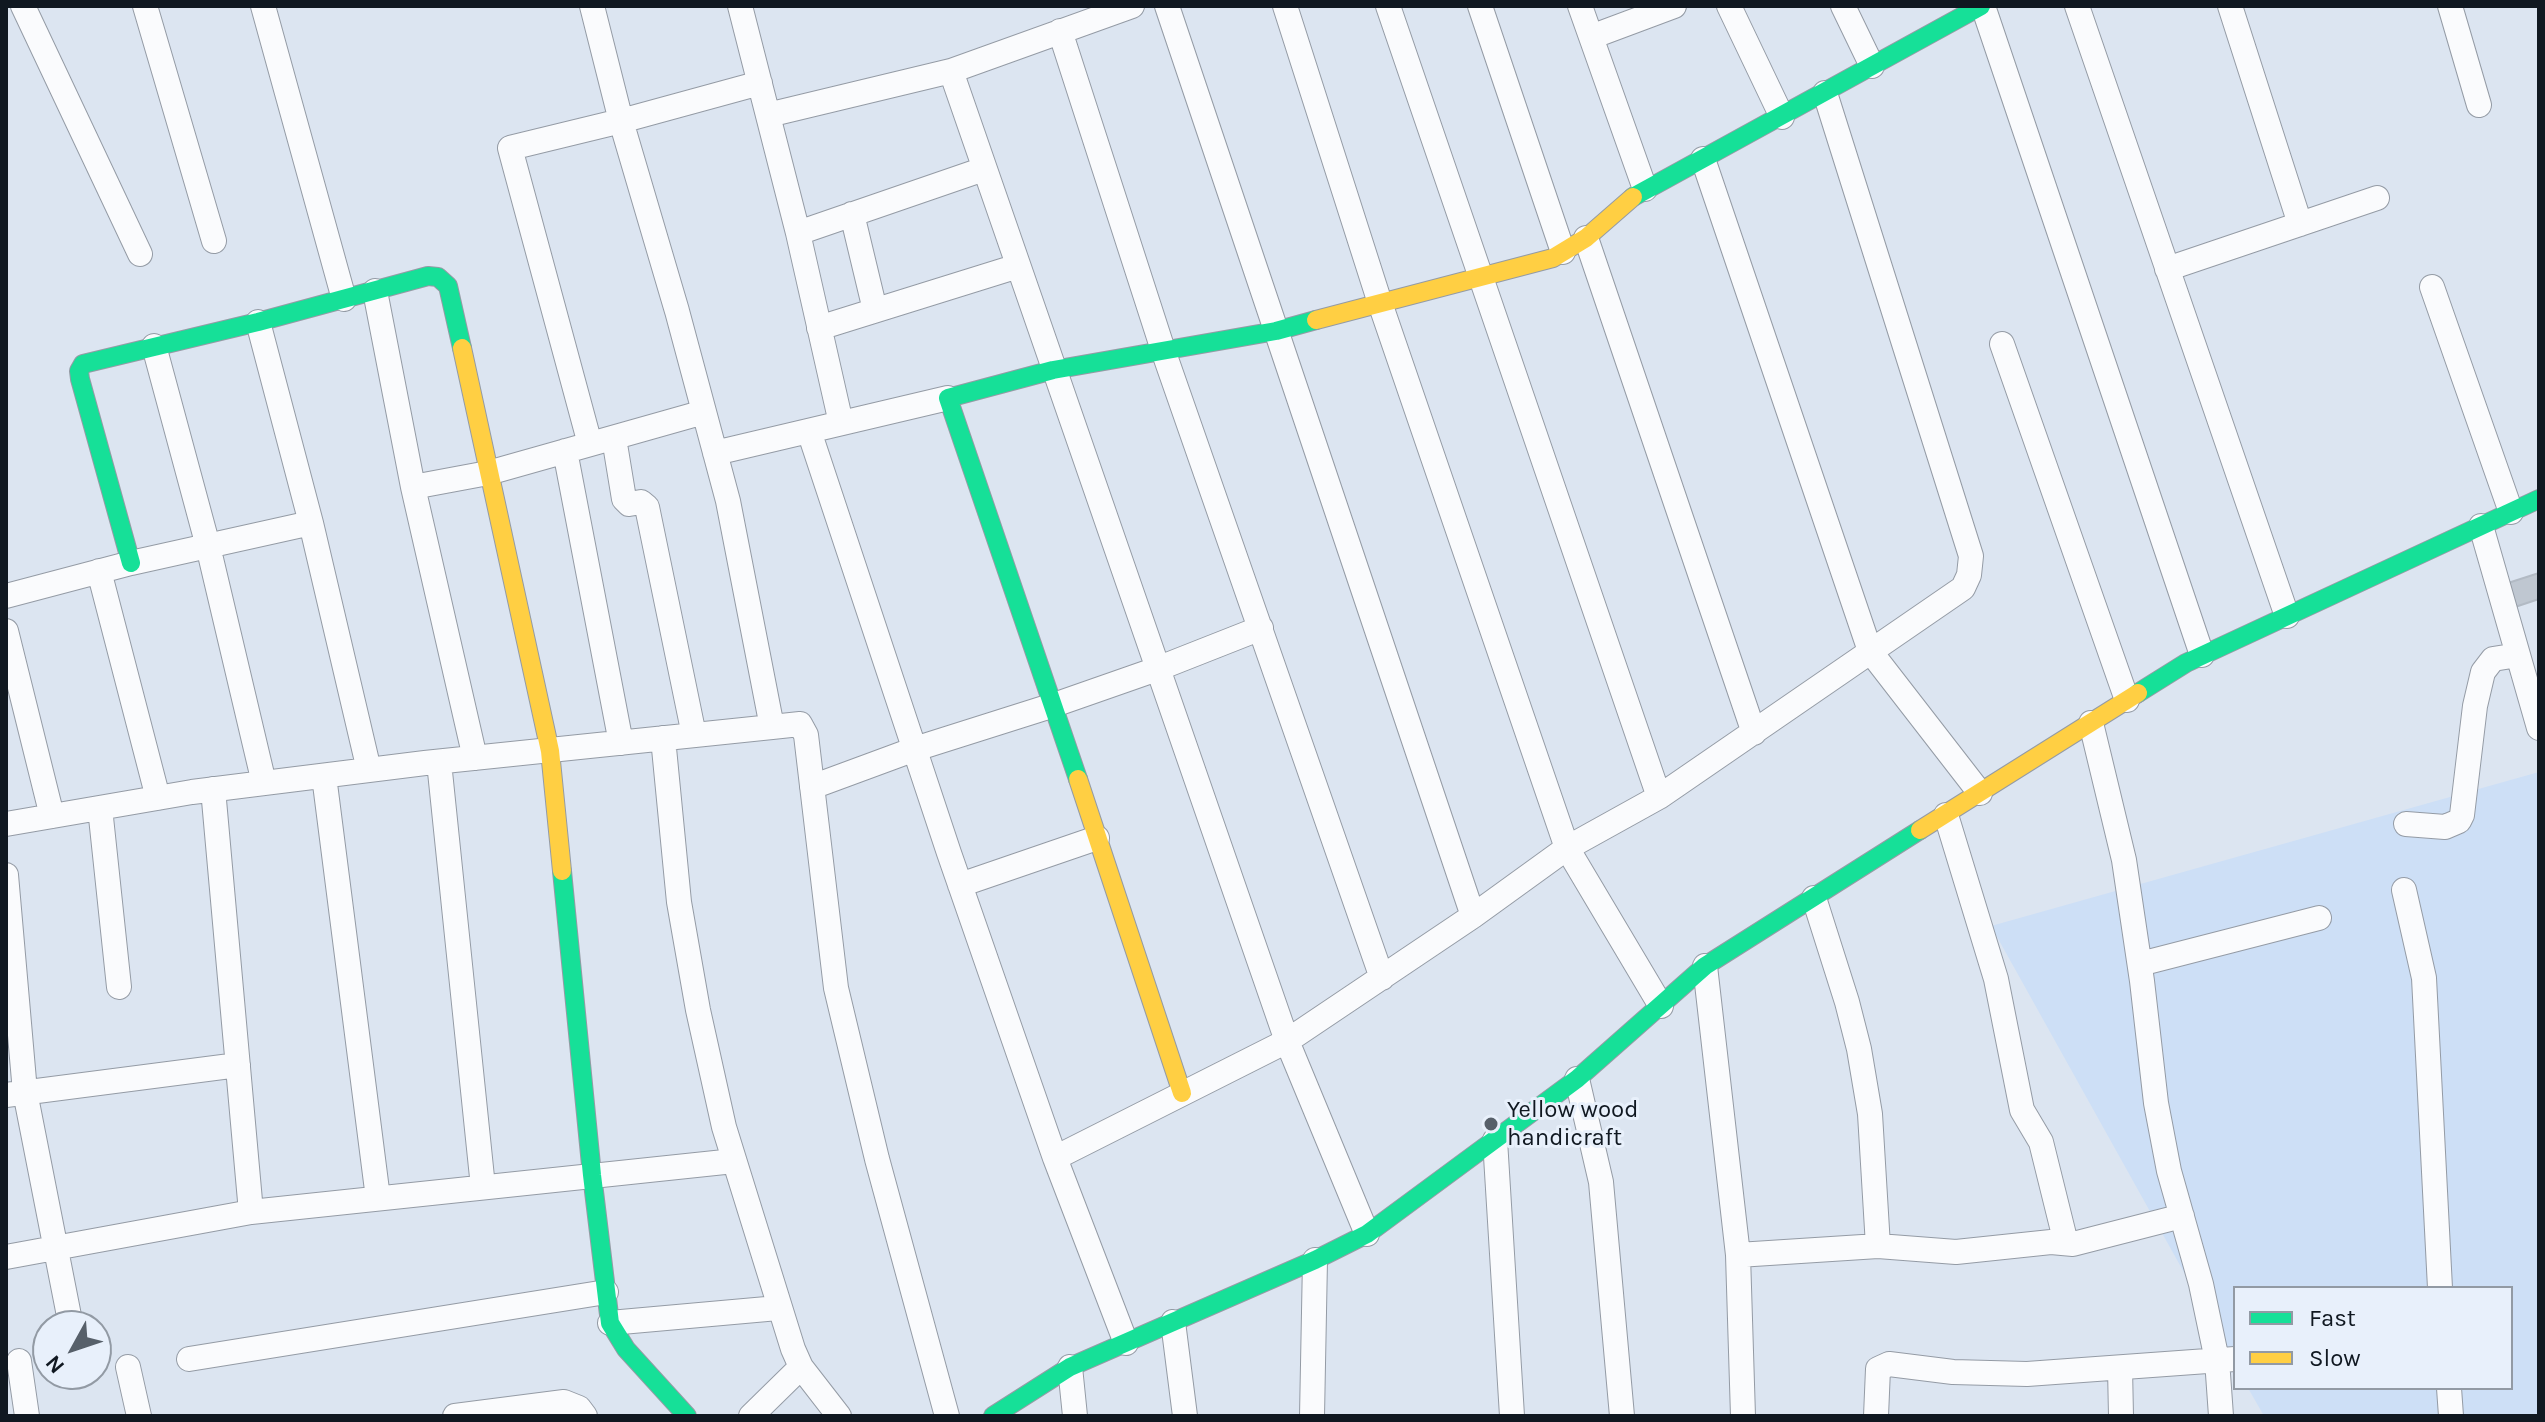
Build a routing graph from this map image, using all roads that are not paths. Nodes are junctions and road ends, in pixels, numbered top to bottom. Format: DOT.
graph roads {
  1 [pos="23,6"];
  2 [pos="145,6"];
  3 [pos="263,6"];
  4 [pos="592,6"];
  5 [pos="740,6"];
  6 [pos="1132,6"];
  7 [pos="1167,6"];
  8 [pos="1285,6"];
  9 [pos="1388,6"];
  10 [pos="1480,6"];
  11 [pos="1580,6"];
  12 [pos="1674,6"];
  13 [pos="1729,6"];
  14 [pos="1843,6"];
  15 [pos="1982,6"];
  16 [pos="2077,6"];
  17 [pos="2230,6"];
  18 [pos="2450,6"];
  19 [pos="1060,31"];
  20 [pos="1591,37"];
  21 [pos="1872,66"];
  22 [pos="951,71"];
  23 [pos="760,83"];
  24 [pos="1825,93"];
  25 [pos="2479,105"];
  26 [pos="768,115"];
  27 [pos="1782,117"];
  28 [pos="621,121"];
  29 [pos="1703,159"];
  30 [pos="984,169"];
  31 [pos="1645,189"];
  32 [pos="2377,198"];
  33 [pos="852,214"];
  34 [pos="2300,224"];
  35 [pos="798,233"];
  36 [pos="1586,238"];
  37 [pos="214,241"];
  38 [pos="1563,252"];
  39 [pos="140,254"];
  40 [pos="1018,266"];
  41 [pos="2167,269"];
  42 [pos="1480,276"];
  43 [pos="2432,287"];
  44 [pos="375,291"];
  45 [pos="344,299"];
  46 [pos="1380,303"];
  47 [pos="875,310"];
  48 [pos="258,322"];
  49 [pos="819,328"];
  50 [pos="1276,331"];
  51 [pos="2002,344"];
  52 [pos="154,346"];
  53 [pos="1164,353"];
  54 [pos="1053,370"];
  55 [pos="948,398"];
  56 [pos="704,412"];
  57 [pos="841,423"];
  58 [pos="809,431"];
  59 [pos="614,438"];
  60 [pos="590,444"];
  61 [pos="565,451"];
  62 [pos="715,453"];
  63 [pos="488,473"];
  64 [pos="413,487"];
  65 [pos="2539,499"];
  66 [pos="2511,512"];
  67 [pos="311,523"];
  68 [pos="2481,526"];
  69 [pos="208,546"];
  70 [pos="131,563"];
  71 [pos="99,571"];
  72 [pos="6,596"];
  73 [pos="2287,616"];
  74 [pos="1261,628"];
  75 [pos="6,631"];
  76 [pos="1870,651"];
  77 [pos="2202,655"];
  78 [pos="2518,655"];
  79 [pos="1157,669"];
  80 [pos="2127,700"];
  81 [pos="1054,705"];
  82 [pos="2091,723"];
  83 [pos="772,727"];
  84 [pos="2539,728"];
  85 [pos="1754,733"];
  86 [pos="694,735"];
  87 [pos="663,738"];
  88 [pos="621,743"];
  89 [pos="915,749"];
  90 [pos="550,751"];
  91 [pos="475,758"];
  92 [pos="439,762"];
  93 [pos="369,770"];
  94 [pos="324,776"];
  95 [pos="264,783"];
  96 [pos="812,787"];
  97 [pos="213,789"];
  98 [pos="1980,793"];
  99 [pos="1659,797"];
  100 [pos="158,798"];
  101 [pos="100,808"];
  102 [pos="1946,815"];
  103 [pos="52,816"];
  104 [pos="6,824"];
  105 [pos="2406,824"];
  106 [pos="1097,838"];
  107 [pos="1567,848"];
  108 [pos="6,875"];
  109 [pos="960,885"];
  110 [pos="2404,890"];
  111 [pos="1814,898"];
  112 [pos="1473,916"];
  113 [pos="2319,918"];
  114 [pos="2140,964"];
  115 [pos="1705,966"];
  116 [pos="1382,978"];
  117 [pos="119,987"];
  118 [pos="1661,1006"];
  119 [pos="1287,1041"];
  120 [pos="238,1065"];
  121 [pos="1577,1079"];
  122 [pos="1182,1093"];
  123 [pos="16,1094"];
  124 [pos="1495,1140"];
  125 [pos="1055,1158"];
  126 [pos="734,1161"];
  127 [pos="592,1175"];
  128 [pos="483,1187"];
  129 [pos="378,1198"];
  130 [pos="251,1212"];
  131 [pos="2182,1216"];
  132 [pos="1367,1234"];
  133 [pos="2066,1243"];
  134 [pos="55,1246"];
  135 [pos="1878,1246"];
  136 [pos="1738,1255"];
  137 [pos="6,1257"];
  138 [pos="1315,1260"];
  139 [pos="2440,1286"];
  140 [pos="606,1292"];
  141 [pos="778,1308"];
  142 [pos="68,1310"];
  143 [pos="1173,1322"];
  144 [pos="610,1323"];
  145 [pos="1126,1343"];
  146 [pos="189,1359"];
  147 [pos="2226,1360"];
  148 [pos="19,1361"];
  149 [pos="128,1367"];
  150 [pos="801,1367"];
  151 [pos="1070,1367"];
  152 [pos="2120,1368"];
  153 [pos="2449,1390"];
  154 [pos="27,1416"];
  155 [pos="139,1416"];
  156 [pos="455,1416"];
  157 [pos="585,1416"];
  158 [pos="687,1416"];
  159 [pos="751,1416"];
  160 [pos="839,1416"];
  161 [pos="947,1416"];
  162 [pos="993,1416"];
  163 [pos="1075,1416"];
  164 [pos="1185,1416"];
  165 [pos="1312,1416"];
  166 [pos="1512,1416"];
  167 [pos="1622,1416"];
  168 [pos="1743,1416"];
  169 [pos="1876,1416"];
  170 [pos="2121,1416"];
  171 [pos="2221,1416"];
  172 [pos="2451,1416"];
  1 -- 39 [label="street"];
  2 -- 37 [label="street"];
  3 -- 45 [label="street"];
  4 -- 28 [label="street"];
  5 -- 23 [label="street"];
  6 -- 19 [label="street"];
  7 -- 50 [label="street"];
  8 -- 46 [label="street"];
  9 -- 42 [label="street"];
  10 -- 38 [label="street"];
  11 -- 20 [label="street"];
  12 -- 20 [label="street"];
  13 -- 27 [label="street"];
  14 -- 21 [label="street"];
  15 -- 21 [label="street"];
  15 -- 77 [label="street"];
  16 -- 41 [label="street"];
  17 -- 34 [label="street"];
  18 -- 25 [label="street"];
  19 -- 22 [label="street"];
  19 -- 53 [label="street"];
  20 -- 31 [label="street"];
  21 -- 24 [label="street"];
  22 -- 26 [label="street"];
  22 -- 30 [label="street"];
  23 -- 26 [label="street"];
  23 -- 28 [label="street"];
  24 -- 27 [label="street"];
  24 -- 76 [label="street"];
  26 -- 35 [label="street"];
  27 -- 29 [label="street"];
  28 -- 56 [label="street"];
  28 -- 60 [label="street"];
  29 -- 31 [label="street"];
  29 -- 76 [label="street"];
  30 -- 33 [label="street"];
  30 -- 40 [label="street"];
  31 -- 36 [label="street"];
  32 -- 34 [label="street"];
  33 -- 35 [label="street"];
  33 -- 47 [label="street"];
  34 -- 41 [label="street"];
  35 -- 49 [label="street"];
  36 -- 38 [label="street"];
  36 -- 85 [label="street"];
  38 -- 42 [label="street"];
  40 -- 47 [label="street"];
  40 -- 54 [label="street"];
  41 -- 73 [label="street"];
  42 -- 46 [label="street"];
  42 -- 99 [label="street"];
  43 -- 66 [label="street"];
  44 -- 45 [label="street"];
  44 -- 63 [label="street"];
  44 -- 64 [label="street"];
  45 -- 48 [label="street"];
  46 -- 50 [label="street"];
  46 -- 107 [label="street"];
  47 -- 49 [label="street"];
  48 -- 52 [label="street"];
  48 -- 67 [label="street"];
  49 -- 57 [label="street"];
  50 -- 53 [label="street"];
  50 -- 112 [label="street"];
  51 -- 80 [label="street"];
  52 -- 69 [label="street"];
  52 -- 70 [label="street"];
  53 -- 54 [label="street"];
  53 -- 74 [label="street"];
  54 -- 55 [label="street"];
  54 -- 79 [label="street"];
  55 -- 57 [label="street"];
  55 -- 81 [label="street"];
  56 -- 59 [label="street"];
  56 -- 62 [label="street"];
  57 -- 58 [label="street"];
  58 -- 62 [label="street"];
  58 -- 89 [label="street"];
  59 -- 60 [label="street"];
  59 -- 86 [label="street"];
  60 -- 61 [label="street"];
  61 -- 63 [label="street"];
  61 -- 88 [label="street"];
  62 -- 83 [label="street"];
  63 -- 64 [label="street"];
  63 -- 90 [label="street"];
  64 -- 91 [label="street"];
  65 -- 66 [label="street"];
  66 -- 68 [label="street"];
  67 -- 69 [label="street"];
  67 -- 93 [label="street"];
  68 -- 73 [label="street"];
  68 -- 78 [label="street"];
  69 -- 70 [label="street"];
  69 -- 95 [label="street"];
  70 -- 71 [label="street"];
  71 -- 72 [label="street"];
  71 -- 100 [label="street"];
  73 -- 77 [label="street"];
  74 -- 79 [label="street"];
  74 -- 116 [label="street"];
  75 -- 103 [label="street"];
  76 -- 85 [label="street"];
  76 -- 98 [label="street"];
  77 -- 80 [label="street"];
  78 -- 84 [label="street"];
  78 -- 105 [label="street"];
  79 -- 81 [label="street"];
  79 -- 119 [label="street"];
  80 -- 82 [label="street"];
  81 -- 89 [label="street"];
  81 -- 106 [label="street"];
  82 -- 98 [label="street"];
  82 -- 114 [label="street"];
  83 -- 86 [label="street"];
  83 -- 96 [label="street"];
  85 -- 99 [label="street"];
  86 -- 87 [label="street"];
  87 -- 88 [label="street"];
  87 -- 126 [label="street"];
  88 -- 90 [label="street"];
  89 -- 96 [label="street"];
  89 -- 109 [label="street"];
  90 -- 91 [label="street"];
  90 -- 127 [label="street"];
  91 -- 92 [label="street"];
  92 -- 93 [label="street"];
  92 -- 128 [label="street"];
  93 -- 94 [label="street"];
  94 -- 95 [label="street"];
  94 -- 129 [label="street"];
  95 -- 97 [label="street"];
  96 -- 161 [label="street"];
  97 -- 100 [label="street"];
  97 -- 120 [label="street"];
  98 -- 102 [label="street"];
  99 -- 107 [label="street"];
  100 -- 101 [label="street"];
  101 -- 103 [label="street"];
  101 -- 117 [label="street"];
  102 -- 111 [label="street"];
  102 -- 133 [label="street"];
  103 -- 104 [label="street"];
  106 -- 109 [label="street"];
  106 -- 122 [label="street"];
  107 -- 112 [label="street"];
  107 -- 118 [label="street"];
  108 -- 123 [label="street"];
  109 -- 125 [label="street"];
  110 -- 139 [label="street"];
  111 -- 115 [label="street"];
  111 -- 135 [label="street"];
  112 -- 116 [label="street"];
  113 -- 114 [label="street"];
  114 -- 131 [label="street"];
  115 -- 118 [label="street"];
  115 -- 136 [label="street"];
  116 -- 119 [label="street"];
  118 -- 121 [label="street"];
  119 -- 122 [label="street"];
  119 -- 132 [label="street"];
  120 -- 123 [label="street"];
  120 -- 130 [label="street"];
  121 -- 124 [label="street"];
  121 -- 167 [label="street"];
  122 -- 125 [label="street"];
  123 -- 134 [label="street"];
  124 -- 132 [label="street"];
  124 -- 166 [label="street"];
  125 -- 145 [label="street"];
  126 -- 127 [label="street"];
  126 -- 141 [label="street"];
  127 -- 128 [label="street"];
  127 -- 140 [label="street"];
  128 -- 129 [label="street"];
  129 -- 130 [label="street"];
  130 -- 134 [label="street"];
  131 -- 133 [label="street"];
  131 -- 147 [label="street"];
  132 -- 138 [label="street"];
  133 -- 135 [label="street"];
  134 -- 137 [label="street"];
  134 -- 142 [label="street"];
  135 -- 136 [label="street"];
  136 -- 168 [label="street"];
  138 -- 143 [label="street"];
  138 -- 165 [label="street"];
  140 -- 144 [label="street"];
  140 -- 146 [label="street"];
  141 -- 144 [label="street"];
  141 -- 150 [label="street"];
  143 -- 145 [label="street"];
  143 -- 164 [label="street"];
  144 -- 158 [label="street"];
  145 -- 151 [label="street"];
  147 -- 152 [label="street"];
  147 -- 171 [label="street"];
  148 -- 154 [label="street"];
  149 -- 155 [label="street"];
  150 -- 159 [label="street"];
  150 -- 160 [label="street"];
  151 -- 162 [label="street"];
  151 -- 163 [label="street"];
  152 -- 169 [label="street"];
  152 -- 170 [label="street"];
  153 -- 172 [label="street"];
  156 -- 157 [label="street"];
}
